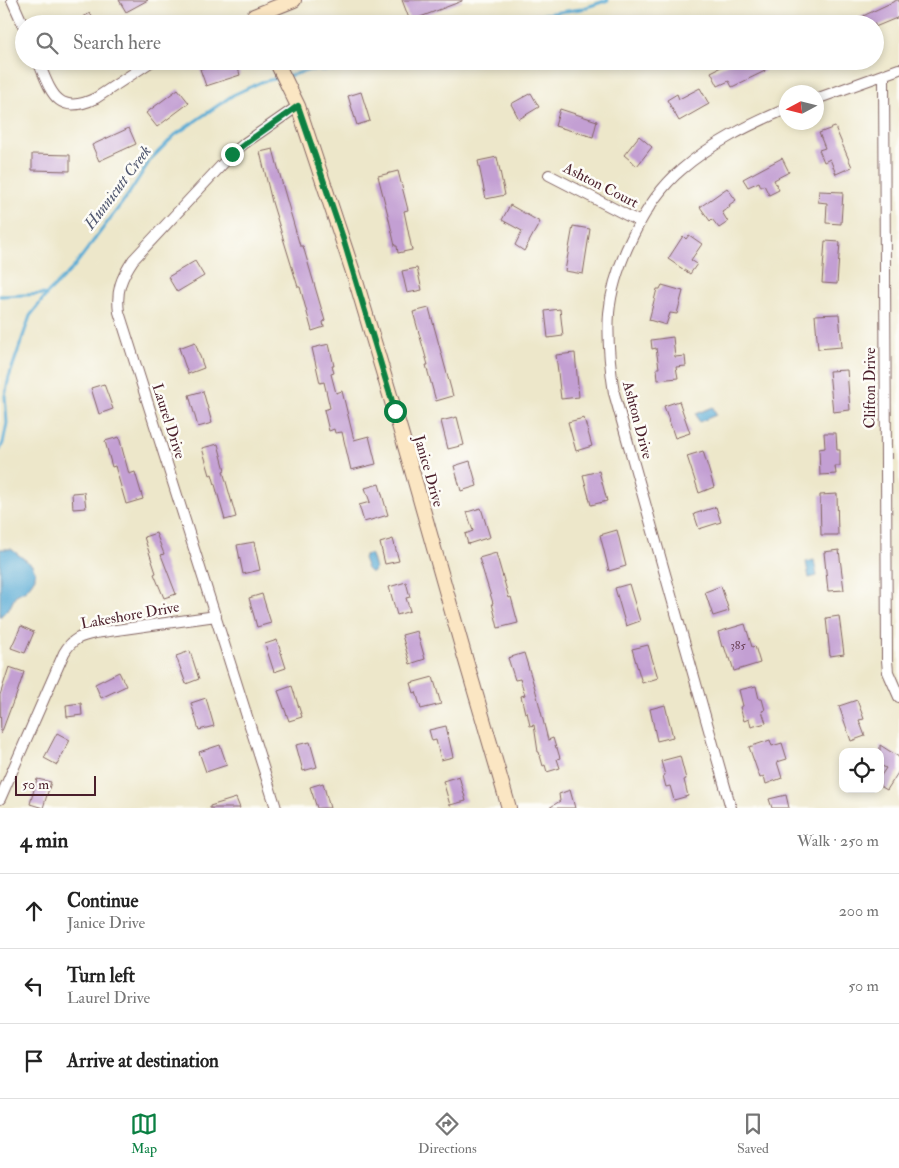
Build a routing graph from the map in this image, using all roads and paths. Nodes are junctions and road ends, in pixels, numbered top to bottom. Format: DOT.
graph roads {
  1 [pos="12,0"];
  2 [pos="294,0"];
  3 [pos="19,15"];
  4 [pos="266,15"];
  5 [pos="899,69"];
  6 [pos="42,70"];
  7 [pos="139,70"];
  8 [pos="280,70"];
  9 [pos="884,76"];
  10 [pos="824,96"];
  11 [pos="298,106"];
  12 [pos="779,112"];
  13 [pos="549,175"];
  14 [pos="640,222"];
  15 [pos="216,616"];
  16 [pos="899,697"];
  17 [pos="0,799"];
  18 [pos="276,808"];
  19 [pos="509,808"];
  20 [pos="731,808"];
  1 -- 3 [label="street"];
  2 -- 4 [label="street"];
  5 -- 9 [label="street"];
  6 -- 7 [label="street"];
  8 -- 11 [label="street, Janice Drive"];
  9 -- 10 [label="street"];
  9 -- 16 [label="street, Clifton Drive"];
  11 -- 15 [label="street, Laurel Drive"];
  11 -- 19 [label="street, Janice Drive"];
  12 -- 14 [label="street, Ashton Drive"];
  13 -- 14 [label="street, Ashton Court"];
  14 -- 20 [label="street, Ashton Drive"];
  15 -- 17 [label="street, Lakeshore Drive"];
  15 -- 18 [label="street, Laurel Drive"];
}
